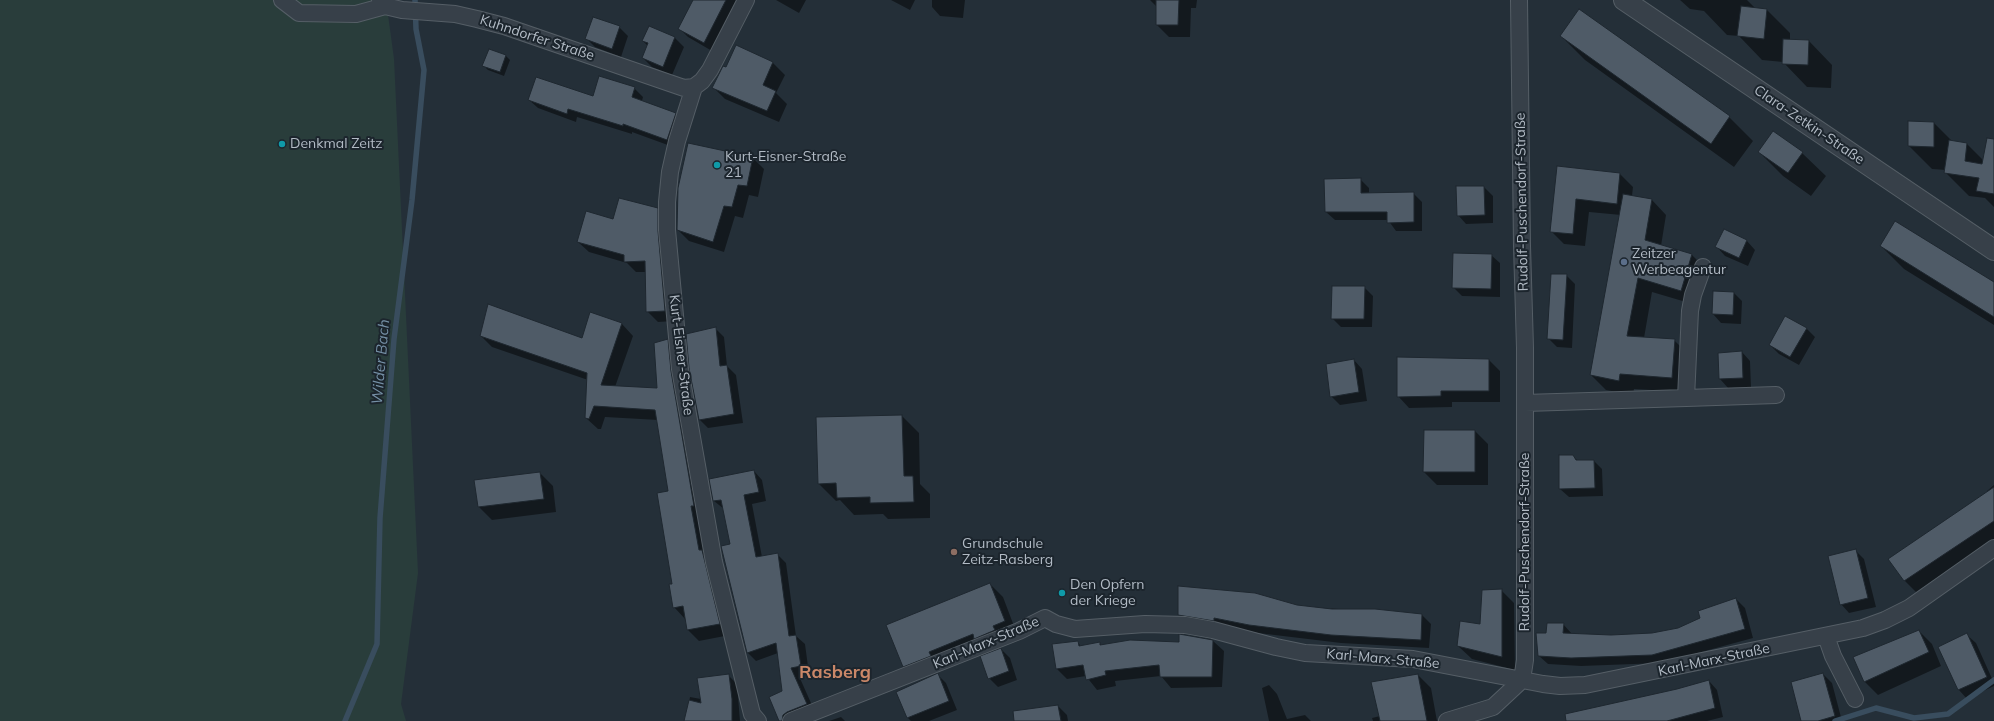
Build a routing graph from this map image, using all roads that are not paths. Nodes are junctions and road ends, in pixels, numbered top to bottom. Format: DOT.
graph roads {
  1 [pos="282,0"];
  2 [pos="746,0"];
  3 [pos="1519,0"];
  4 [pos="1624,0"];
  5 [pos="382,3"];
  6 [pos="694,87"];
  7 [pos="1994,250"];
  8 [pos="1703,267"];
  9 [pos="1776,395"];
  10 [pos="1686,398"];
  11 [pos="1525,403"];
  12 [pos="1994,548"];
  13 [pos="1826,636"];
  14 [pos="1522,680"];
  15 [pos="1855,700"];
  16 [pos="758,721"];
  17 [pos="791,721"];
  18 [pos="1447,721"];
  1 -- 5 [label="street"];
  2 -- 6 [label="street, Kurt-Eisner-Straße"];
  3 -- 11 [label="street, Rudolf-Puschendorf-Straße"];
  4 -- 7 [label="street, Clara-Zetkin-Straße"];
  5 -- 6 [label="street, Kuhndorfer Straße"];
  6 -- 16 [label="street, Kurt-Eisner-Straße"];
  8 -- 10 [label="street"];
  9 -- 10 [label="street"];
  10 -- 11 [label="street"];
  11 -- 14 [label="street, Rudolf-Puschendorf-Straße"];
  12 -- 13 [label="street, Karl-Marx-Straße"];
  13 -- 14 [label="street, Karl-Marx-Straße"];
  13 -- 15 [label="street"];
  14 -- 17 [label="street, Karl-Marx-Straße"];
  14 -- 18 [label="street"];
}
